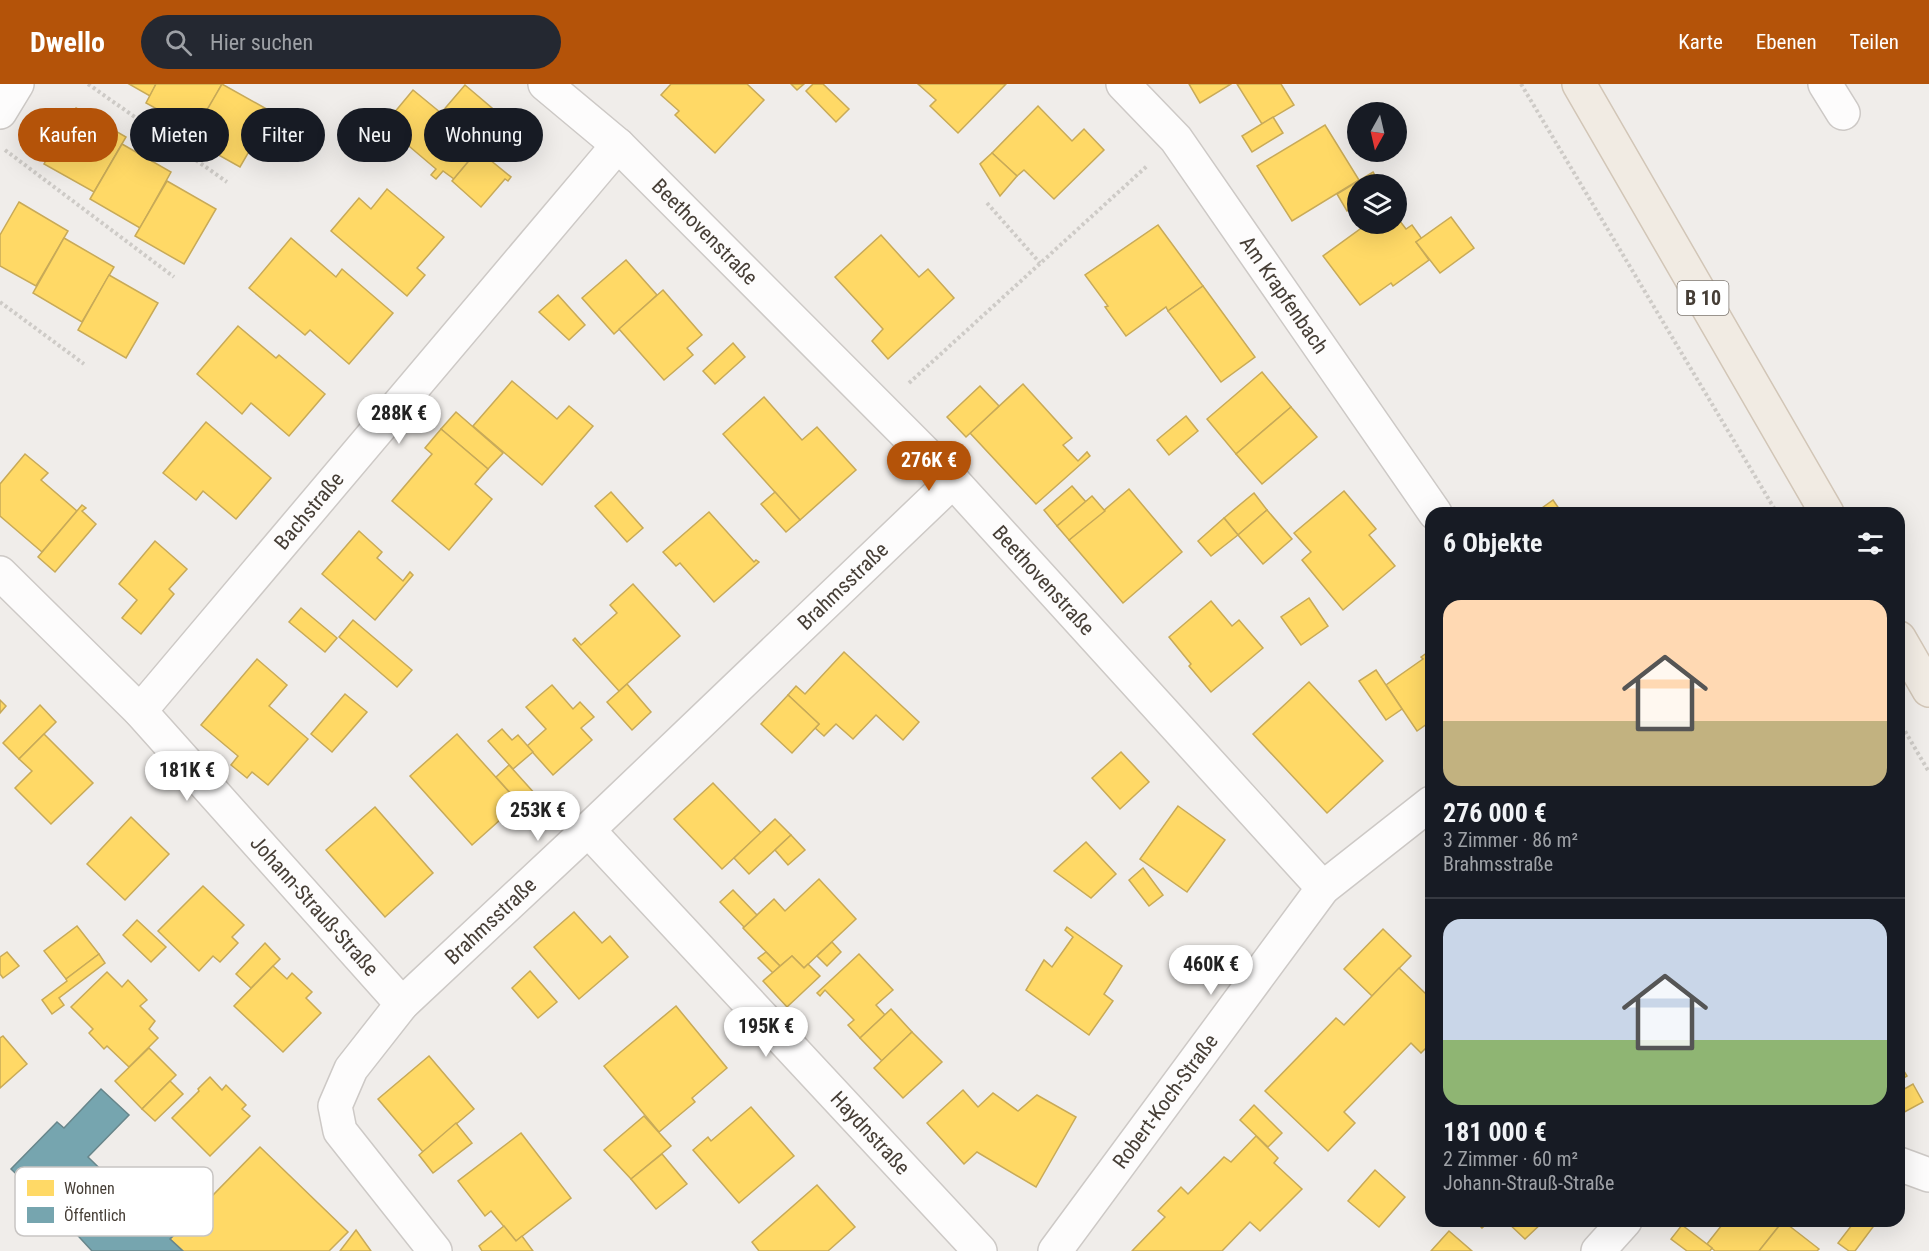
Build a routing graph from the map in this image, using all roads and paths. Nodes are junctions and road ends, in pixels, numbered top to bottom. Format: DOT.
graph roads {
  1 [pos="17,84"];
  2 [pos="88,84"];
  3 [pos="545,84"];
  4 [pos="1123,84"];
  5 [pos="1521,84"];
  6 [pos="1579,84"];
  7 [pos="1825,84"];
  8 [pos="0,112"];
  9 [pos="1843,113"];
  10 [pos="1176,139"];
  11 [pos="618,145"];
  12 [pos="0,146"];
  13 [pos="226,182"];
  14 [pos="987,203"];
  15 [pos="1040,263"];
  16 [pos="174,277"];
  17 [pos="0,302"];
  18 [pos="84,364"];
  19 [pos="882,408"];
  20 [pos="953,481"];
  21 [pos="1431,507"];
  22 [pos="1773,507"];
  23 [pos="1824,507"];
  24 [pos="0,573"];
  25 [pos="1905,648"];
  26 [pos="1929,690"];
  27 [pos="140,711"];
  28 [pos="1905,731"];
  29 [pos="1929,772"];
  30 [pos="1425,808"];
  31 [pos="588,830"];
  32 [pos="1323,888"];
  33 [pos="402,1004"];
  34 [pos="1905,1166"];
  35 [pos="1929,1175"];
  36 [pos="1620,1227"];
  37 [pos="435,1251"];
  38 [pos="980,1251"];
  39 [pos="1055,1251"];
  40 [pos="1598,1251"];
  1 -- 8 [label="street"];
  2 -- 13 [label="path"];
  3 -- 11 [label="street, Beethovenstraße"];
  4 -- 10 [label="street, Am Krapfenbach"];
  5 -- 22 [label="path"];
  6 -- 23 [label="main road, B 10"];
  7 -- 9 [label="street"];
  10 -- 15 [label="path"];
  10 -- 21 [label="street, Am Krapfenbach"];
  11 -- 19 [label="street, Beethovenstraße"];
  11 -- 27 [label="street, Bachstraße"];
  12 -- 16 [label="path"];
  14 -- 15 [label="path"];
  15 -- 19 [label="path"];
  17 -- 18 [label="path"];
  19 -- 20 [label="street, Beethovenstraße"];
  20 -- 31 [label="street, Brahmsstraße"];
  20 -- 32 [label="street, Beethovenstraße"];
  24 -- 27 [label="street, Johann-Strauß-Straße"];
  25 -- 26 [label="main road"];
  27 -- 33 [label="street, Johann-Strauß-Straße"];
  28 -- 29 [label="path"];
  30 -- 32 [label="street, Robert-Koch-Straße"];
  31 -- 33 [label="street, Brahmsstraße"];
  31 -- 38 [label="street, Haydnstraße"];
  32 -- 39 [label="street, Robert-Koch-Straße"];
  33 -- 37 [label="street, Brahmsstraße"];
  34 -- 35 [label="street"];
  36 -- 40 [label="street"];
}
